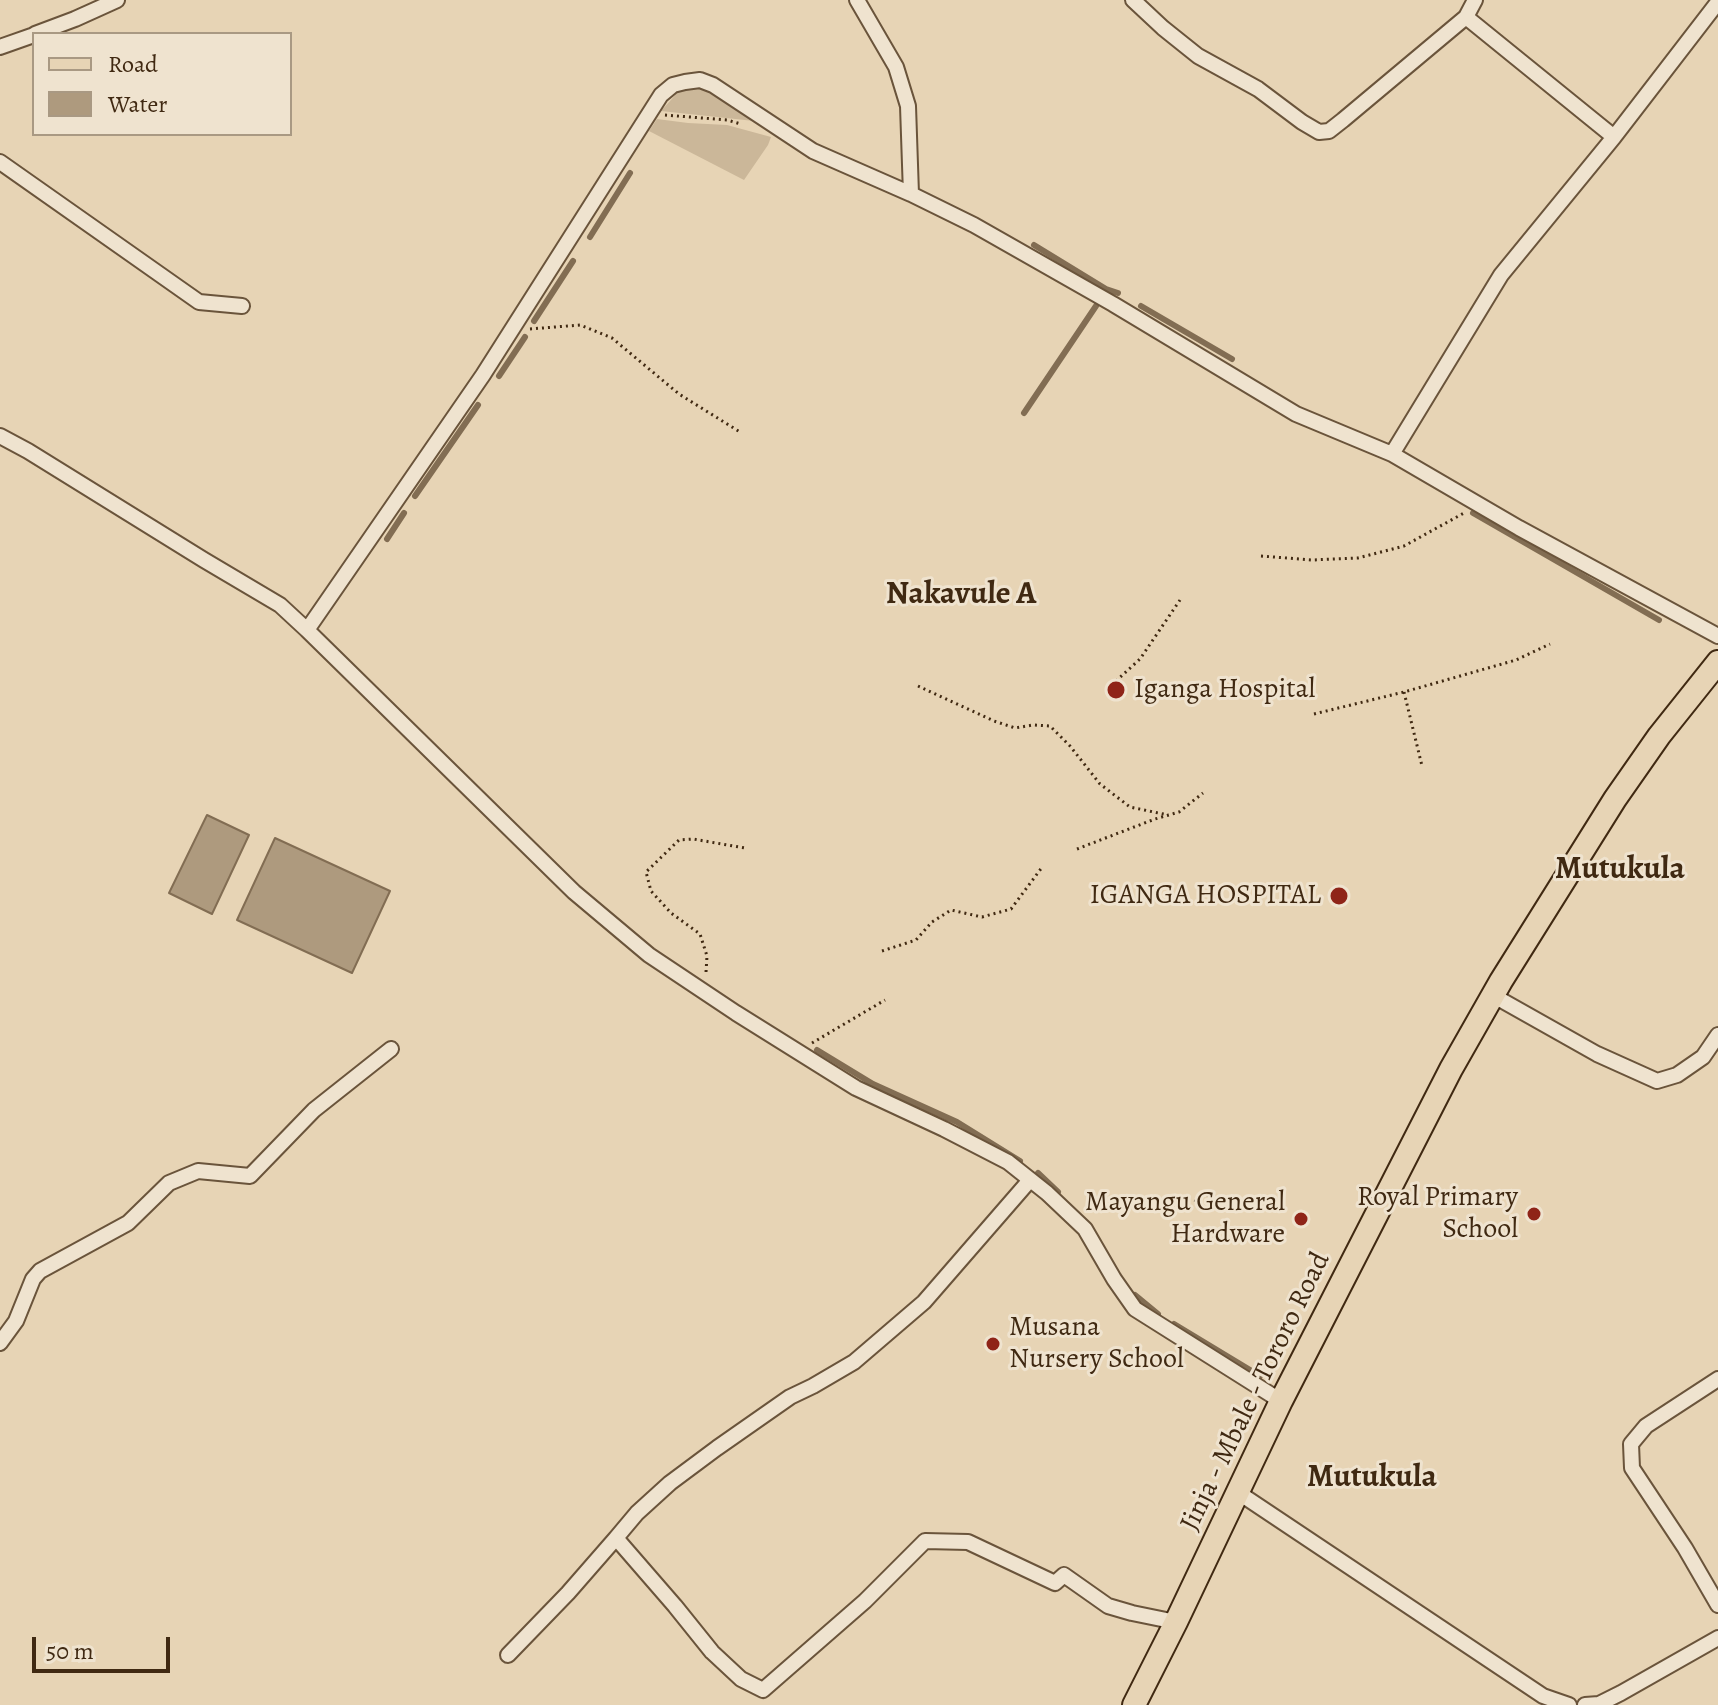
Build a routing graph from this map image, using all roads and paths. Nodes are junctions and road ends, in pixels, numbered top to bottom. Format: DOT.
graph roads {
  1 [pos="117,0"];
  2 [pos="857,0"];
  3 [pos="1133,0"];
  4 [pos="1475,0"];
  5 [pos="1718,2"];
  6 [pos="1466,17"];
  7 [pos="40,32"];
  8 [pos="32,35"];
  9 [pos="0,47"];
  10 [pos="644,120"];
  11 [pos="742,124"];
  12 [pos="1614,137"];
  13 [pos="0,162"];
  14 [pos="911,194"];
  15 [pos="242,306"];
  16 [pos="511,332"];
  17 [pos="740,432"];
  18 [pos="0,436"];
  19 [pos="1392,454"];
  20 [pos="1476,503"];
  21 [pos="1261,556"];
  22 [pos="1180,600"];
  23 [pos="307,630"];
  24 [pos="1718,636"];
  25 [pos="1550,644"];
  26 [pos="1718,662"];
  27 [pos="1116,681"];
  28 [pos="918,686"];
  29 [pos="1404,692"];
  30 [pos="1314,714"];
  31 [pos="1422,766"];
  32 [pos="1203,793"];
  33 [pos="1168,815"];
  34 [pos="745,848"];
  35 [pos="1077,849"];
  36 [pos="1043,866"];
  37 [pos="882,951"];
  38 [pos="705,992"];
  39 [pos="1494,996"];
  40 [pos="885,1000"];
  41 [pos="1718,1035"];
  42 [pos="391,1049"];
  43 [pos="798,1051"];
  44 [pos="1030,1180"];
  45 [pos="1195,1202"];
  46 [pos="1223,1203"];
  47 [pos="0,1343"];
  48 [pos="1718,1379"];
  49 [pos="1281,1401"];
  50 [pos="1239,1493"];
  51 [pos="616,1538"];
  52 [pos="1718,1605"];
  53 [pos="1176,1622"];
  54 [pos="1718,1638"];
  55 [pos="508,1655"];
  56 [pos="1134,1705"];
  57 [pos="1569,1705"];
  58 [pos="1585,1705"];
  1 -- 7 [label="street"];
  2 -- 14 [label="street"];
  3 -- 6 [label="street"];
  4 -- 6 [label="street"];
  5 -- 12 [label="street"];
  6 -- 12 [label="street"];
  8 -- 9 [label="street"];
  10 -- 11 [label="path"];
  10 -- 14 [label="street"];
  10 -- 16 [label="street"];
  12 -- 19 [label="street"];
  13 -- 15 [label="street"];
  14 -- 19 [label="street"];
  16 -- 17 [label="path"];
  16 -- 23 [label="street"];
  18 -- 23 [label="street"];
  19 -- 20 [label="street"];
  20 -- 21 [label="path"];
  20 -- 24 [label="street"];
  22 -- 27 [label="path"];
  23 -- 38 [label="street"];
  25 -- 29 [label="path"];
  26 -- 39 [label="main road, Jinja - Mbale - Tororo Road"];
  28 -- 33 [label="path"];
  29 -- 30 [label="path"];
  29 -- 31 [label="path"];
  32 -- 33 [label="path"];
  33 -- 35 [label="path"];
  34 -- 38 [label="path"];
  36 -- 37 [label="path"];
  38 -- 43 [label="street"];
  39 -- 41 [label="street"];
  39 -- 49 [label="main road, Jinja - Mbale - Tororo Road"];
  40 -- 43 [label="path"];
  42 -- 47 [label="street"];
  43 -- 44 [label="street"];
  44 -- 49 [label="street"];
  44 -- 51 [label="street"];
  45 -- 46 [label="path"];
  48 -- 52 [label="street"];
  49 -- 50 [label="main road, Jinja - Mbale - Tororo Road"];
  50 -- 53 [label="main road, Jinja - Mbale - Tororo Road"];
  50 -- 57 [label="street"];
  51 -- 53 [label="street"];
  51 -- 55 [label="street"];
  53 -- 56 [label="main road, Jinja - Mbale - Tororo Road"];
  54 -- 58 [label="street"];
}
